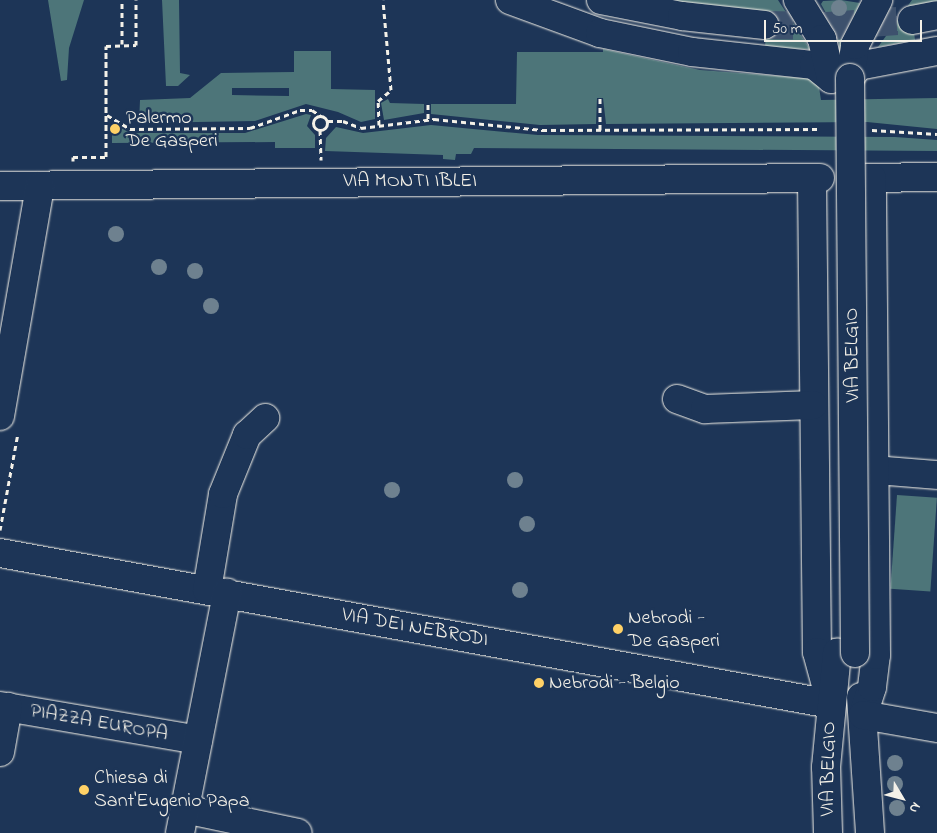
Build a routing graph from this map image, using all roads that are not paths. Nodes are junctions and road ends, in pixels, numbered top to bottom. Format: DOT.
graph roads {
  1 [pos="510,0"];
  2 [pos="602,0"];
  3 [pos="798,0"];
  4 [pos="878,0"];
  5 [pos="765,25"];
  6 [pos="937,50"];
  7 [pos="840,78"];
  8 [pos="937,177"];
  9 [pos="816,178"];
  10 [pos="0,186"];
  11 [pos="40,186"];
  12 [pos="677,399"];
  13 [pos="813,405"];
  14 [pos="0,416"];
  15 [pos="265,418"];
  16 [pos="875,470"];
  17 [pos="937,475"];
  18 [pos="0,553"];
  19 [pos="217,592"];
  20 [pos="846,653"];
  21 [pos="831,704"];
  22 [pos="4,706"];
  23 [pos="863,714"];
  24 [pos="937,728"];
  25 [pos="198,740"];
  26 [pos="0,752"];
  27 [pos="182,821"];
  28 [pos="298,833"];
  29 [pos="828,833"];
  30 [pos="870,833"];
  1 -- 7 [label="street"];
  2 -- 5 [label="street"];
  3 -- 7 [label="street, VIA BELGIO"];
  4 -- 7 [label="street, VIA BELGIO"];
  6 -- 7 [label="street"];
  7 -- 20 [label="street, VIA BELGIO, bridge"];
  8 -- 16 [label="street, VIA BELGIO"];
  9 -- 11 [label="street, VIA MONTI IBLEI"];
  9 -- 13 [label="street, VIA BELGIO"];
  10 -- 11 [label="street, VIA MONTI IBLEI"];
  11 -- 14 [label="street"];
  12 -- 13 [label="street"];
  13 -- 21 [label="street, VIA BELGIO"];
  15 -- 19 [label="street"];
  16 -- 17 [label="street"];
  16 -- 23 [label="street, VIA BELGIO"];
  18 -- 19 [label="street, VIA DEI NEBRODI"];
  19 -- 21 [label="street, VIA DEI NEBRODI"];
  19 -- 25 [label="street"];
  20 -- 21 [label="street, VIA BELGIO"];
  20 -- 23 [label="street, VIA BELGIO"];
  21 -- 29 [label="street, VIA BELGIO"];
  22 -- 25 [label="street, PIAZZA EUROPA"];
  22 -- 26 [label="street"];
  23 -- 24 [label="street"];
  23 -- 30 [label="street, VIA BELGIO"];
  25 -- 27 [label="street"];
  27 -- 28 [label="street"];
}
